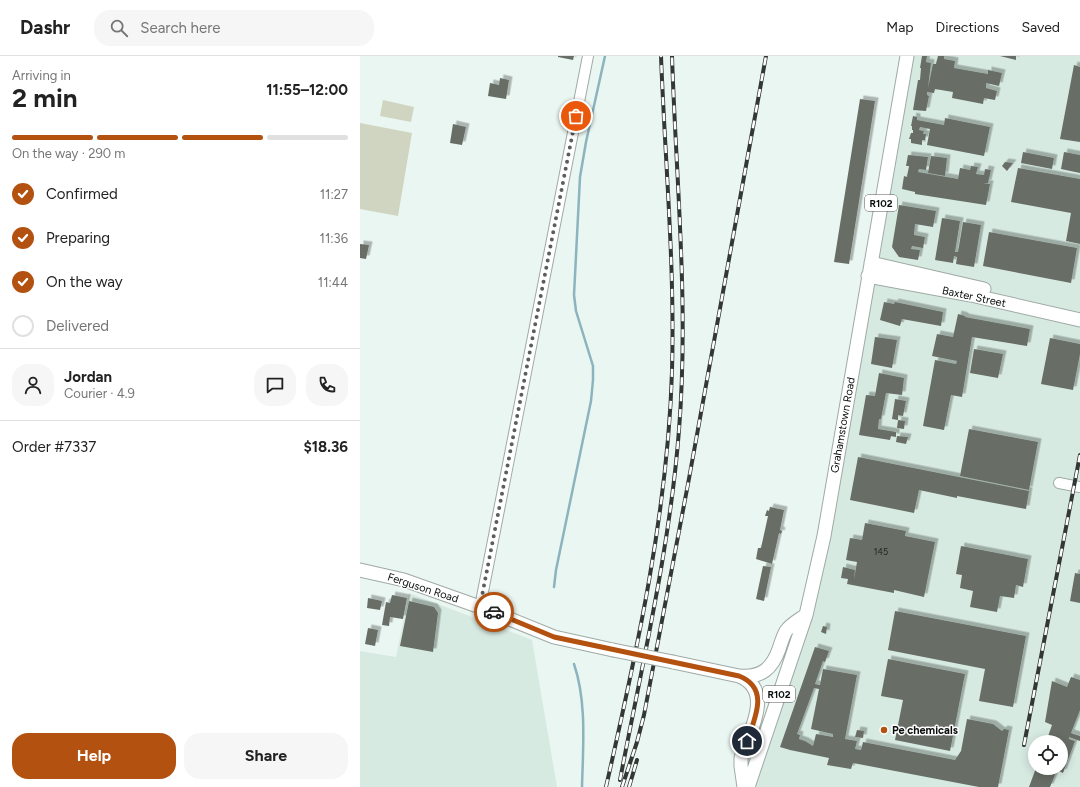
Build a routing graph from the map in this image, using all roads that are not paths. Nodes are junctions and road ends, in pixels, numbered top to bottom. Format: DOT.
graph roads {
  1 [pos="588,56"];
  2 [pos="907,56"];
  3 [pos="871,263"];
  4 [pos="868,276"];
  5 [pos="1080,311"];
  6 [pos="1066,312"];
  7 [pos="1080,320"];
  8 [pos="1059,483"];
  9 [pos="1080,487"];
  10 [pos="360,570"];
  11 [pos="480,606"];
  12 [pos="806,615"];
  13 [pos="739,676"];
  14 [pos="744,787"];
  15 [pos="748,787"];
  1 -- 11 [label="street"];
  2 -- 3 [label="main road, Grahamstown Road / R102"];
  3 -- 4 [label="main road, Grahamstown Road / R102"];
  3 -- 6 [label="main road, Baxter Street"];
  4 -- 6 [label="main road, Baxter Street"];
  4 -- 12 [label="main road, Grahamstown Road / R102"];
  5 -- 6 [label="main road, Baxter Street"];
  6 -- 7 [label="main road, Baxter Street"];
  8 -- 9 [label="street"];
  10 -- 11 [label="main road, Ferguson Road"];
  11 -- 13 [label="main road, Ferguson Road, bridge"];
  12 -- 13 [label="main road, Ferguson Road"];
  12 -- 15 [label="main road, Grahamstown Road / R102"];
  13 -- 14 [label="main road, Ferguson Road"];
}
